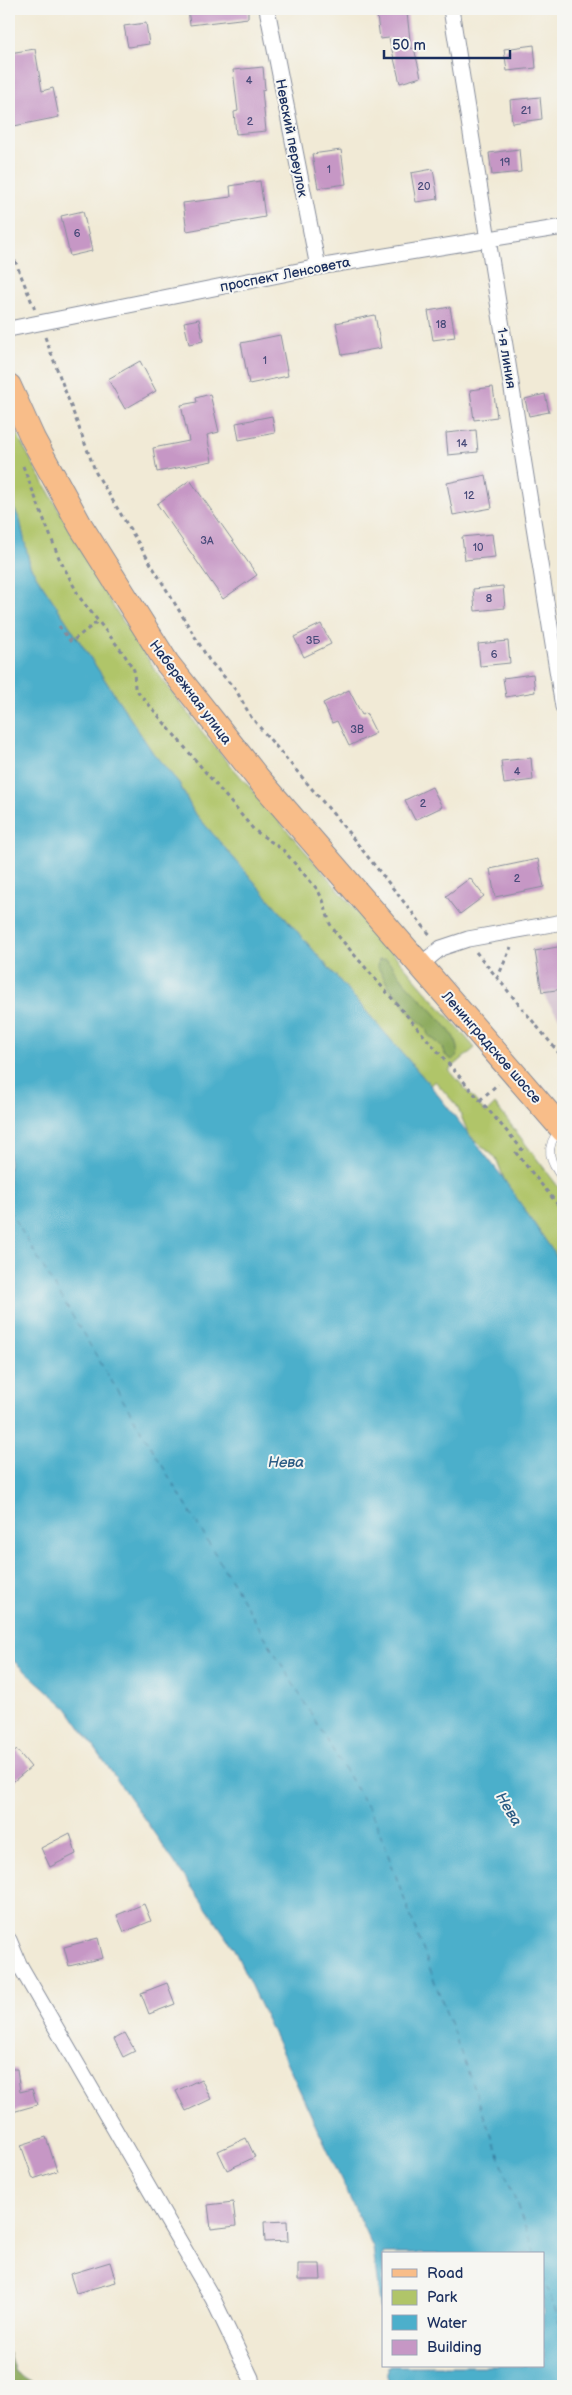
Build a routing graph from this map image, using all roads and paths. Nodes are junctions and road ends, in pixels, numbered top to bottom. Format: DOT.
graph roads {
  1 [pos="267,9"];
  2 [pos="451,9"];
  3 [pos="563,227"];
  4 [pos="488,239"];
  5 [pos="9,246"];
  6 [pos="318,266"];
  7 [pos="40,321"];
  8 [pos="9,328"];
  9 [pos="9,386"];
  10 [pos="20,457"];
  11 [pos="98,621"];
  12 [pos="59,626"];
  13 [pos="563,707"];
  14 [pos="563,922"];
  15 [pos="526,929"];
  16 [pos="468,939"];
  17 [pos="441,948"];
  18 [pos="420,965"];
  19 [pos="497,979"];
  20 [pos="563,1058"];
  21 [pos="561,1123"];
  22 [pos="563,1179"];
  23 [pos="563,1211"];
  24 [pos="9,1940"];
  25 [pos="252,2386"];
  1 -- 6 [label="street, Невский переулок"];
  2 -- 4 [label="street, 1-я линия"];
  3 -- 4 [label="street, проспект Ленсовета"];
  4 -- 6 [label="street, проспект Ленсовета"];
  4 -- 13 [label="street, 1-я линия"];
  5 -- 7 [label="path"];
  6 -- 7 [label="street, проспект Ленсовета"];
  7 -- 8 [label="street, проспект Ленсовета"];
  7 -- 17 [label="path"];
  9 -- 18 [label="main road, Набережная улица"];
  10 -- 11 [label="path"];
  11 -- 12 [label="path"];
  11 -- 23 [label="path"];
  14 -- 15 [label="street"];
  15 -- 16 [label="street"];
  15 -- 19 [label="path"];
  16 -- 17 [label="street"];
  16 -- 19 [label="path"];
  17 -- 18 [label="street"];
  18 -- 21 [label="main road, Ленинградское шоссе"];
  19 -- 20 [label="path"];
  21 -- 22 [label="lane"];
  24 -- 25 [label="street"];
}
